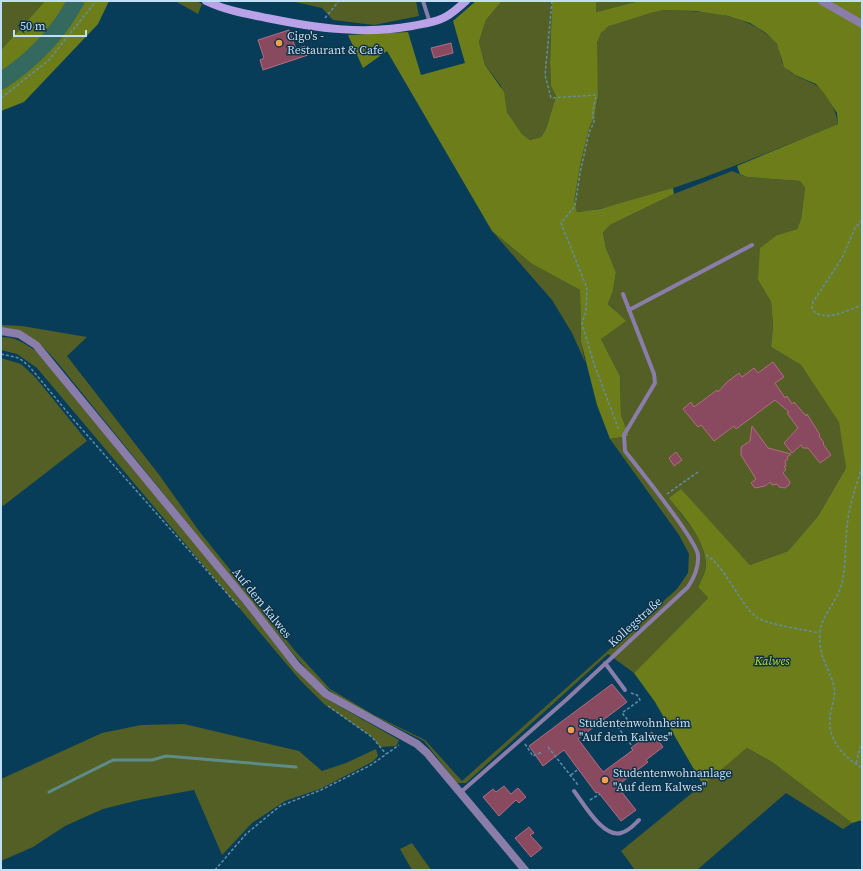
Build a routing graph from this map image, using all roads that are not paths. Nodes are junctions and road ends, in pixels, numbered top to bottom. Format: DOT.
graph roads {
  1 [pos="206,1"];
  2 [pos="423,1"];
  3 [pos="466,1"];
  4 [pos="822,1"];
  5 [pos="430,23"];
  6 [pos="862,24"];
  7 [pos="752,245"];
  8 [pos="622,294"];
  9 [pos="629,310"];
  10 [pos="1,332"];
  11 [pos="605,663"];
  12 [pos="625,690"];
  13 [pos="574,791"];
  14 [pos="461,792"];
  15 [pos="639,820"];
  16 [pos="525,870"];
  1 -- 5 [label="street"];
  2 -- 5 [label="lane"];
  3 -- 5 [label="street"];
  4 -- 6 [label="street"];
  7 -- 9 [label="lane"];
  8 -- 9 [label="lane"];
  9 -- 11 [label="lane, Kollegstraße"];
  10 -- 14 [label="street, Auf dem Kalwes"];
  11 -- 12 [label="lane"];
  11 -- 14 [label="lane, Kollegstraße"];
  13 -- 15 [label="lane"];
  14 -- 16 [label="street, Auf dem Kalwes"];
}
